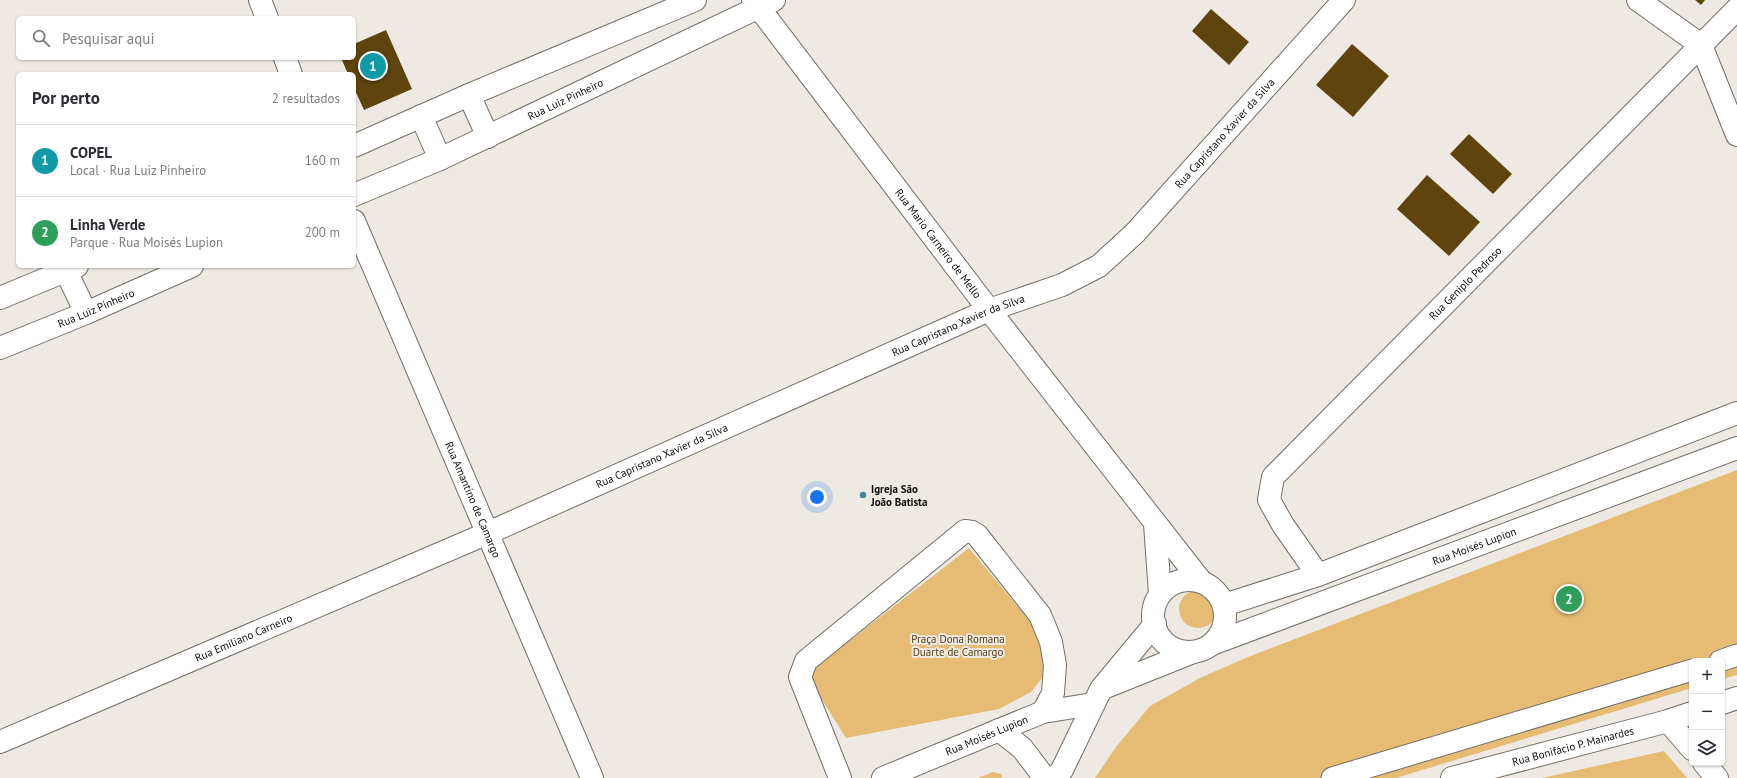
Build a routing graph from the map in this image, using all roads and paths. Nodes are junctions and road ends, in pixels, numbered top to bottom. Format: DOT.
graph roads {
  1 [pos="260,0"];
  2 [pos="695,0"];
  3 [pos="1344,0"];
  4 [pos="1638,0"];
  5 [pos="762,2"];
  6 [pos="1737,9"];
  7 [pos="267,16"];
  8 [pos="1701,45"];
  9 [pos="285,60"];
  10 [pos="290,72"];
  11 [pos="470,95"];
  12 [pos="421,116"];
  13 [pos="1737,135"];
  14 [pos="488,137"];
  15 [pos="356,145"];
  16 [pos="440,160"];
  17 [pos="356,194"];
  18 [pos="356,226"];
  19 [pos="72,268"];
  20 [pos="187,268"];
  21 [pos="0,298"];
  22 [pos="989,310"];
  23 [pos="86,313"];
  24 [pos="0,348"];
  25 [pos="1737,413"];
  26 [pos="1737,448"];
  27 [pos="1155,524"];
  28 [pos="488,533"];
  29 [pos="1318,575"];
  30 [pos="1200,580"];
  31 [pos="1160,594"];
  32 [pos="1224,605"];
  33 [pos="1155,624"];
  34 [pos="1202,648"];
  35 [pos="1737,655"];
  36 [pos="1725,659"];
  37 [pos="1689,671"];
  38 [pos="1097,696"];
  39 [pos="1737,698"];
  40 [pos="1725,702"];
  41 [pos="1043,712"];
  42 [pos="1689,714"];
  43 [pos="1668,721"];
  44 [pos="999,730"];
  45 [pos="0,742"];
  46 [pos="1689,746"];
  47 [pos="1707,766"];
  48 [pos="1496,772"];
  49 [pos="592,778"];
  50 [pos="840,778"];
  51 [pos="883,778"];
  52 [pos="1042,778"];
  53 [pos="1055,778"];
  54 [pos="1332,778"];
  55 [pos="1452,778"];
  56 [pos="1717,778"];
  1 -- 7 [label="street"];
  2 -- 11 [label="street"];
  3 -- 22 [label="street, Rua Capristano Xavier da Silva"];
  4 -- 8 [label="street"];
  5 -- 14 [label="street, Rua Luiz Pinheiro"];
  5 -- 22 [label="street, Rua Mario Carneiro de Mello"];
  6 -- 8 [label="street, Rua Geniplo Pedroso"];
  8 -- 13 [label="street"];
  8 -- 29 [label="street, Rua Geniplo Pedroso"];
  9 -- 10 [label="street"];
  11 -- 12 [label="street"];
  11 -- 14 [label="street"];
  12 -- 15 [label="street"];
  12 -- 16 [label="street"];
  14 -- 16 [label="street, Rua Luiz Pinheiro"];
  16 -- 17 [label="street, Rua Luiz Pinheiro"];
  18 -- 28 [label="street, Rua Amantino de Camargo"];
  19 -- 21 [label="street"];
  19 -- 23 [label="street"];
  20 -- 23 [label="street, Rua Luiz Pinheiro"];
  22 -- 27 [label="street, Rua Mario Carneiro de Mello"];
  22 -- 28 [label="street, Rua Capristano Xavier da Silva"];
  23 -- 24 [label="street, Rua Luiz Pinheiro"];
  25 -- 29 [label="street"];
  26 -- 34 [label="street, Rua Moisés Lupion"];
  27 -- 30 [label="street, Rua Mario Carneiro de Mello"];
  27 -- 31 [label="street"];
  28 -- 45 [label="street, Rua Emiliano Carneiro"];
  28 -- 49 [label="street, Rua Amantino de Camargo"];
  29 -- 32 [label="street"];
  30 -- 31 [label="street"];
  30 -- 32 [label="street"];
  31 -- 33 [label="street"];
  32 -- 34 [label="street"];
  33 -- 34 [label="street"];
  33 -- 38 [label="street"];
  34 -- 38 [label="street, Rua Moisés Lupion"];
  35 -- 36 [label="street"];
  37 -- 54 [label="street"];
  38 -- 41 [label="street, Rua Moisés Lupion"];
  38 -- 53 [label="street"];
  39 -- 40 [label="street"];
  41 -- 44 [label="street, Rua Moisés Lupion"];
  41 -- 50 [label="street"];
  42 -- 43 [label="street, Rua Bonifácio P. Mainardes"];
  43 -- 46 [label="street"];
  43 -- 48 [label="street, Rua Bonifácio P. Mainardes"];
  44 -- 51 [label="street, Rua Moisés Lupion"];
  44 -- 52 [label="street"];
  47 -- 56 [label="street"];
  48 -- 55 [label="street, Rua Bonifácio P. Mainardes"];
}
